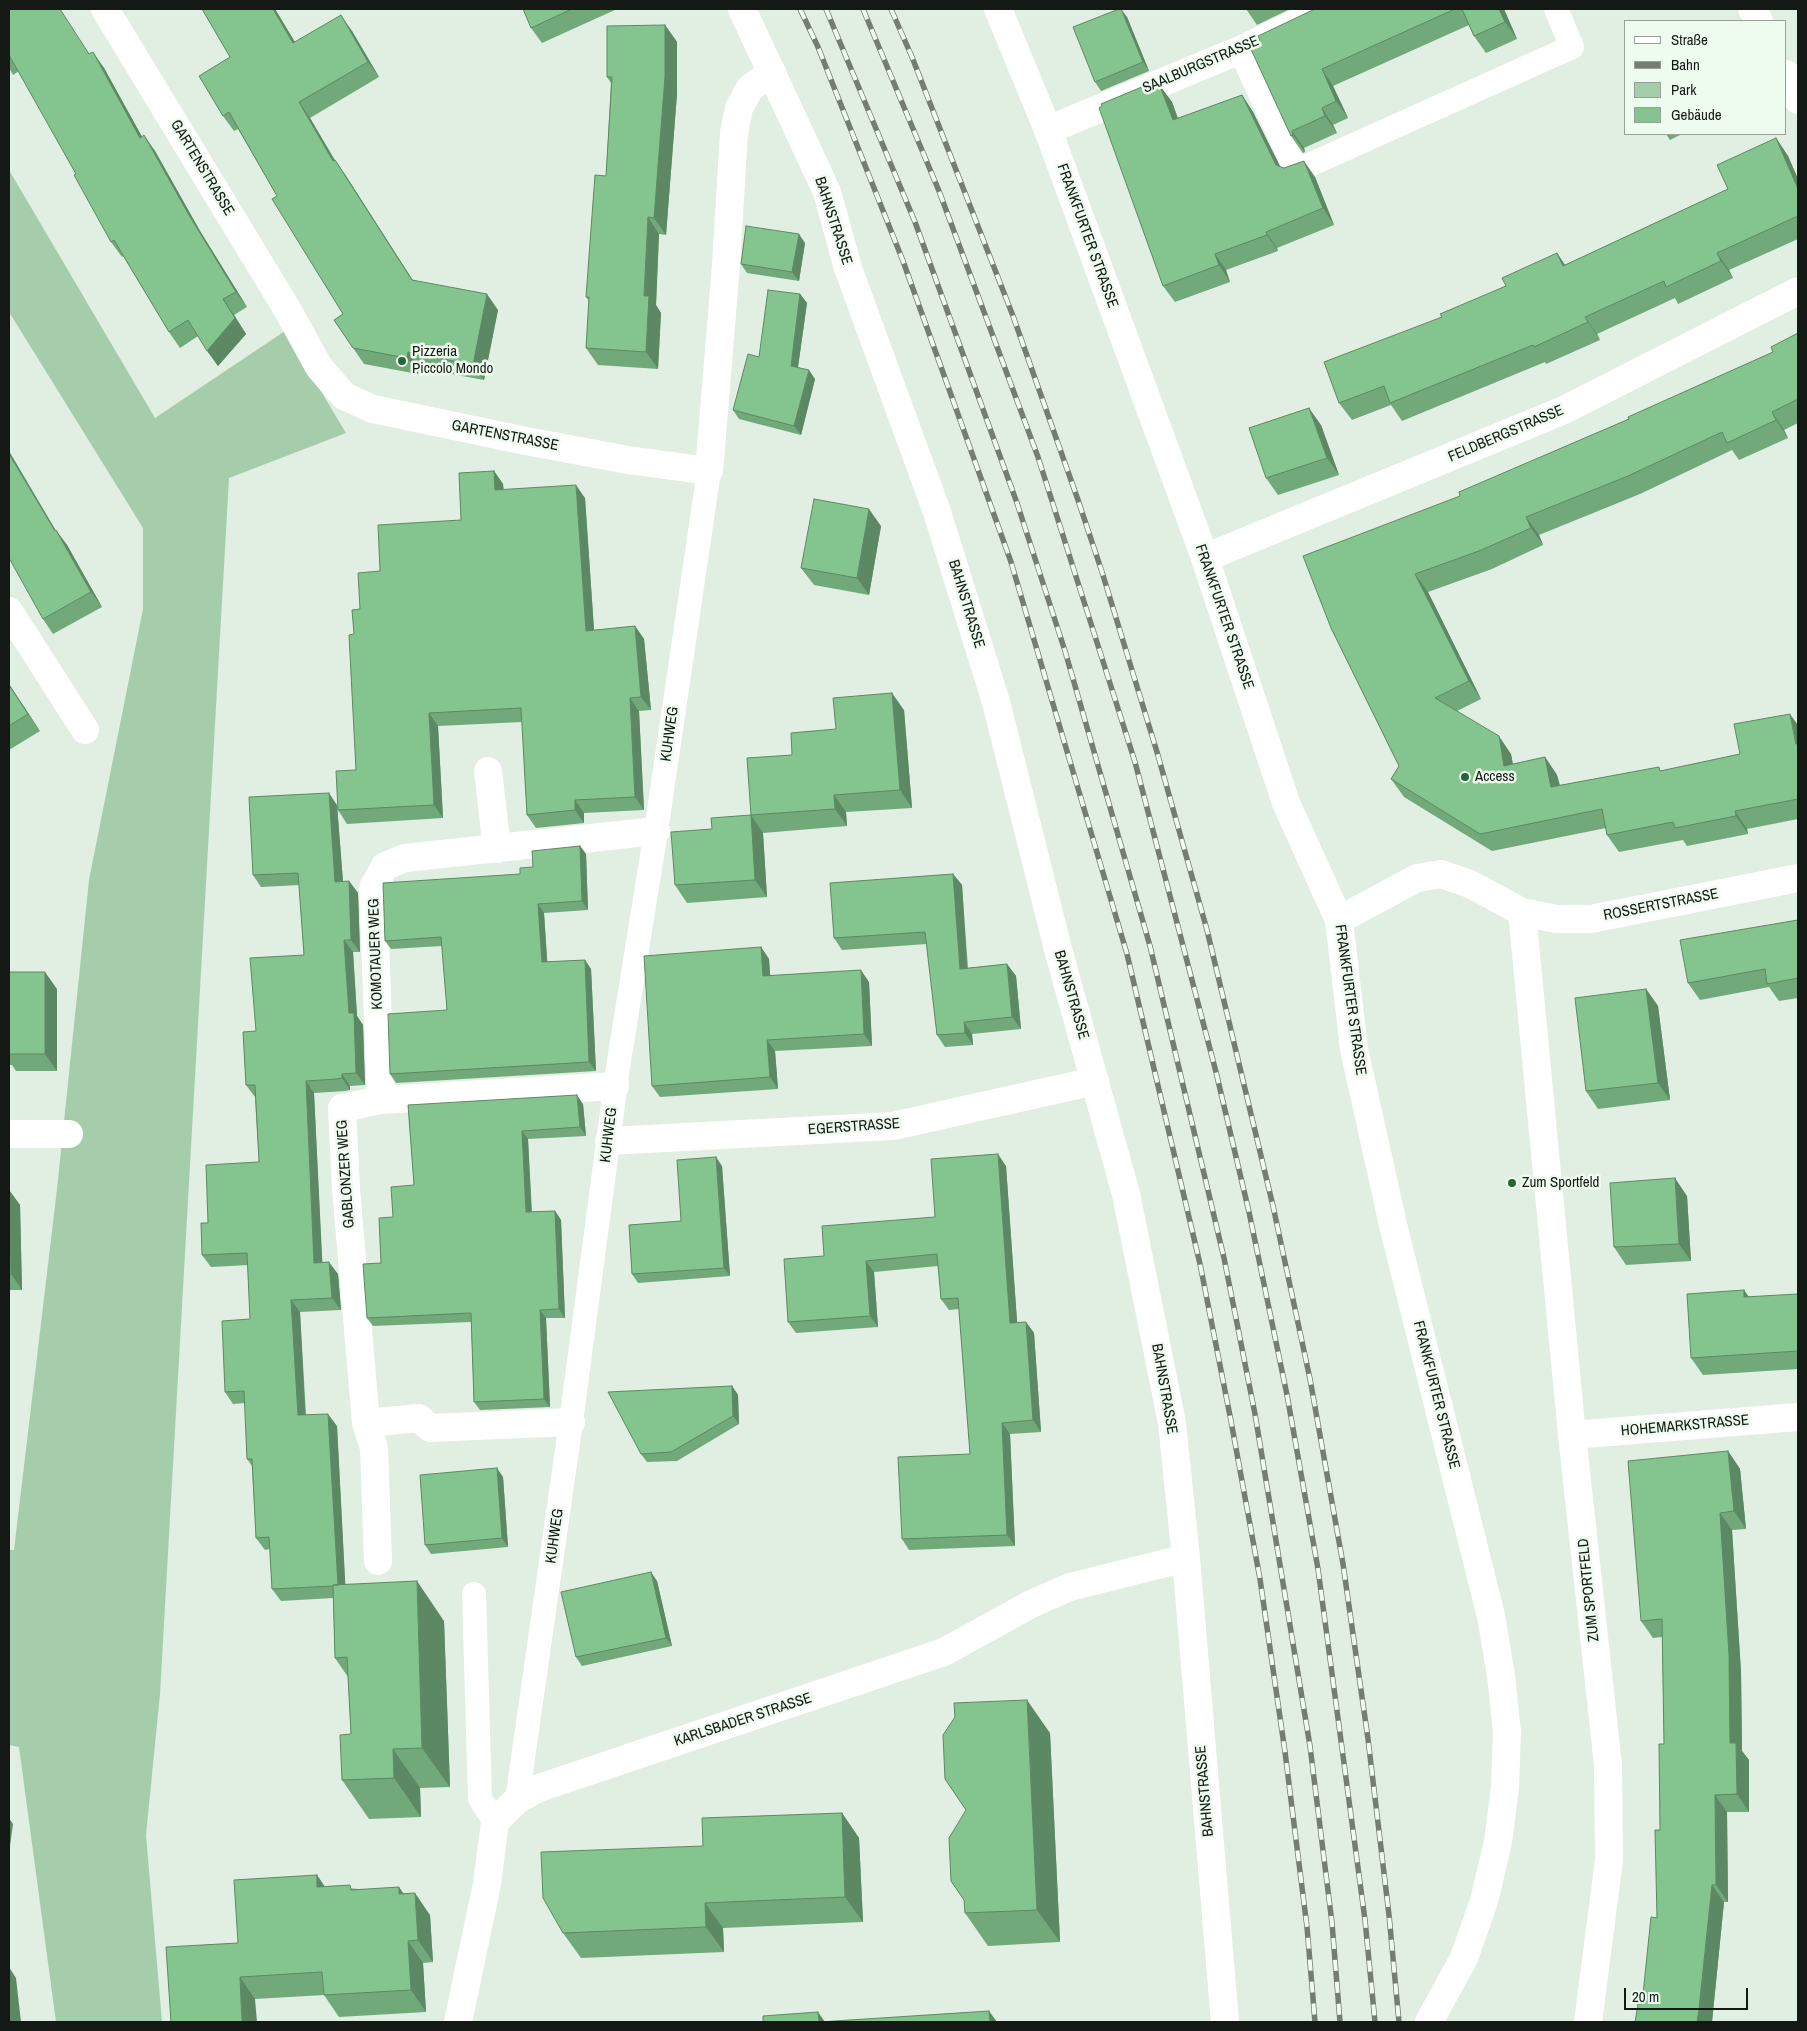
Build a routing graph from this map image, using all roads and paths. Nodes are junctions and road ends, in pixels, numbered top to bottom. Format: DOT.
graph roads {
  1 [pos="105,9"];
  2 [pos="742,9"];
  3 [pos="998,9"];
  4 [pos="1325,9"];
  5 [pos="1556,9"];
  6 [pos="1752,9"];
  7 [pos="1758,20"];
  8 [pos="1240,50"];
  9 [pos="772,72"];
  10 [pos="1787,76"];
  11 [pos="1798,100"];
  12 [pos="1048,130"];
  13 [pos="1798,291"];
  14 [pos="709,471"];
  15 [pos="1205,558"];
  16 [pos="9,611"];
  17 [pos="84,730"];
  18 [pos="488,771"];
  19 [pos="656,832"];
  20 [pos="497,849"];
  21 [pos="1798,878"];
  22 [pos="1522,912"];
  23 [pos="1339,920"];
  24 [pos="1095,1081"];
  25 [pos="615,1086"];
  26 [pos="381,1100"];
  27 [pos="9,1134"];
  28 [pos="69,1134"];
  29 [pos="608,1142"];
  30 [pos="1798,1417"];
  31 [pos="571,1422"];
  32 [pos="366,1423"];
  33 [pos="1572,1435"];
  34 [pos="1186,1558"];
  35 [pos="378,1560"];
  36 [pos="474,1594"];
  37 [pos="518,1800"];
  38 [pos="495,1822"];
  39 [pos="458,2022"];
  40 [pos="1225,2022"];
  41 [pos="1429,2022"];
  42 [pos="1588,2022"];
  1 -- 14 [label="street, GARTENSTRASSE"];
  2 -- 9 [label="street, BAHNSTRASSE"];
  3 -- 12 [label="street, FRANKFURTER STRASSE"];
  4 -- 8 [label="street, SAALBURGSTRASSE"];
  5 -- 8 [label="lane"];
  6 -- 7 [label="street"];
  8 -- 12 [label="street, SAALBURGSTRASSE"];
  9 -- 14 [label="street"];
  9 -- 24 [label="street, BAHNSTRASSE"];
  10 -- 11 [label="street"];
  12 -- 15 [label="street, FRANKFURTER STRASSE"];
  13 -- 15 [label="street, FELDBERGSTRASSE"];
  14 -- 19 [label="lane, KUHWEG"];
  15 -- 23 [label="street, FRANKFURTER STRASSE"];
  16 -- 17 [label="street"];
  18 -- 20 [label="street"];
  19 -- 20 [label="street, KOMOTAUER WEG"];
  19 -- 25 [label="lane, KUHWEG"];
  20 -- 26 [label="street, KOMOTAUER WEG"];
  21 -- 22 [label="street, ROSSERTSTRASSE"];
  22 -- 23 [label="street"];
  22 -- 33 [label="street, ZUM SPORTFELD"];
  23 -- 41 [label="street, FRANKFURTER STRASSE"];
  24 -- 29 [label="street, EGERSTRASSE"];
  24 -- 34 [label="street, BAHNSTRASSE"];
  25 -- 26 [label="street, GABLONZER WEG"];
  25 -- 29 [label="lane, KUHWEG"];
  26 -- 32 [label="street, GABLONZER WEG"];
  27 -- 28 [label="street"];
  29 -- 31 [label="lane, KUHWEG"];
  30 -- 33 [label="street, HOHEMARKSTRASSE"];
  31 -- 32 [label="street"];
  31 -- 37 [label="lane, KUHWEG"];
  32 -- 35 [label="street, GABLONZER WEG"];
  33 -- 42 [label="street, ZUM SPORTFELD"];
  34 -- 37 [label="street, KARLSBADER STRASSE"];
  34 -- 40 [label="street, BAHNSTRASSE"];
  36 -- 38 [label="lane"];
  37 -- 38 [label="street, KARLSBADER STRASSE"];
  38 -- 39 [label="street"];
}
